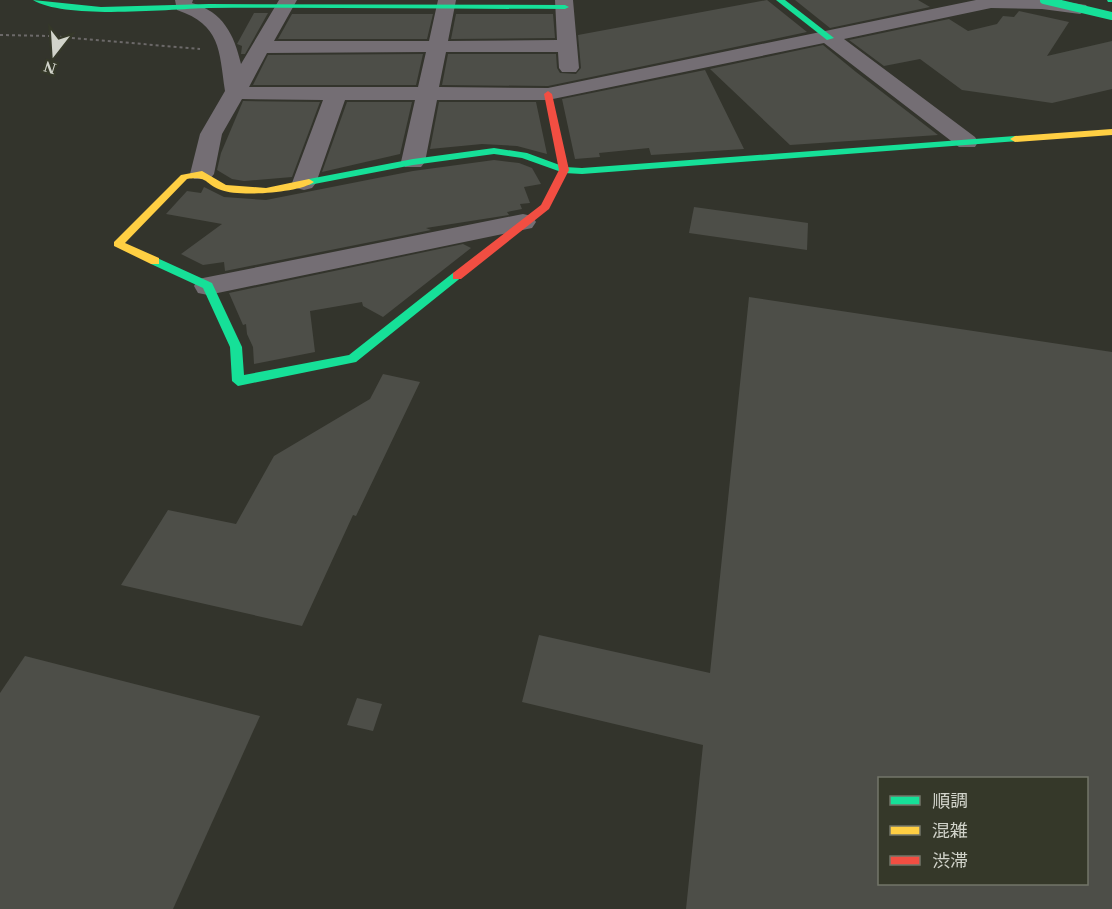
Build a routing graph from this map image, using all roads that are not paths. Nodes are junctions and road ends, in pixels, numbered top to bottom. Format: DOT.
graph roads {
  1 [pos="37,0"];
  2 [pos="780,0"];
  3 [pos="1044,0"];
  4 [pos="1076,0"];
  5 [pos="988,2"];
  6 [pos="183,3"];
  7 [pos="287,3"];
  8 [pos="446,4"];
  9 [pos="565,4"];
  10 [pos="1095,7"];
  11 [pos="1112,16"];
  12 [pos="1112,26"];
  13 [pos="830,38"];
  14 [pos="438,46"];
  15 [pos="567,46"];
  16 [pos="262,47"];
  17 [pos="570,91"];
  18 [pos="236,93"];
  19 [pos="336,93"];
  20 [pos="428,94"];
  21 [pos="548,94"];
  22 [pos="1112,132"];
  23 [pos="967,142"];
  24 [pos="413,162"];
  25 [pos="564,170"];
  26 [pos="202,174"];
  27 [pos="304,183"];
  28 [pos="523,222"];
  29 [pos="208,286"];
  1 -- 6 [label="main road"];
  2 -- 13 [label="main road"];
  3 -- 11 [label="main road, bridge"];
  4 -- 10 [label="main road"];
  5 -- 10 [label="street"];
  5 -- 13 [label="street"];
  6 -- 7 [label="main road"];
  6 -- 18 [label="street"];
  7 -- 8 [label="main road"];
  7 -- 16 [label="street"];
  8 -- 9 [label="main road"];
  8 -- 14 [label="street"];
  9 -- 15 [label="street"];
  10 -- 12 [label="main road"];
  13 -- 17 [label="street"];
  13 -- 23 [label="street"];
  14 -- 15 [label="street"];
  14 -- 16 [label="street"];
  14 -- 20 [label="street"];
  15 -- 17 [label="street"];
  16 -- 18 [label="street"];
  17 -- 21 [label="street"];
  18 -- 19 [label="street"];
  18 -- 26 [label="street"];
  19 -- 20 [label="street"];
  19 -- 27 [label="street"];
  20 -- 21 [label="street"];
  20 -- 24 [label="street"];
  21 -- 25 [label="main road"];
  22 -- 23 [label="main road"];
  23 -- 25 [label="main road"];
  24 -- 25 [label="main road"];
  24 -- 27 [label="main road"];
  25 -- 28 [label="main road"];
  26 -- 27 [label="main road"];
  26 -- 29 [label="main road"];
  28 -- 29 [label="street"];
  28 -- 29 [label="main road"];
}
